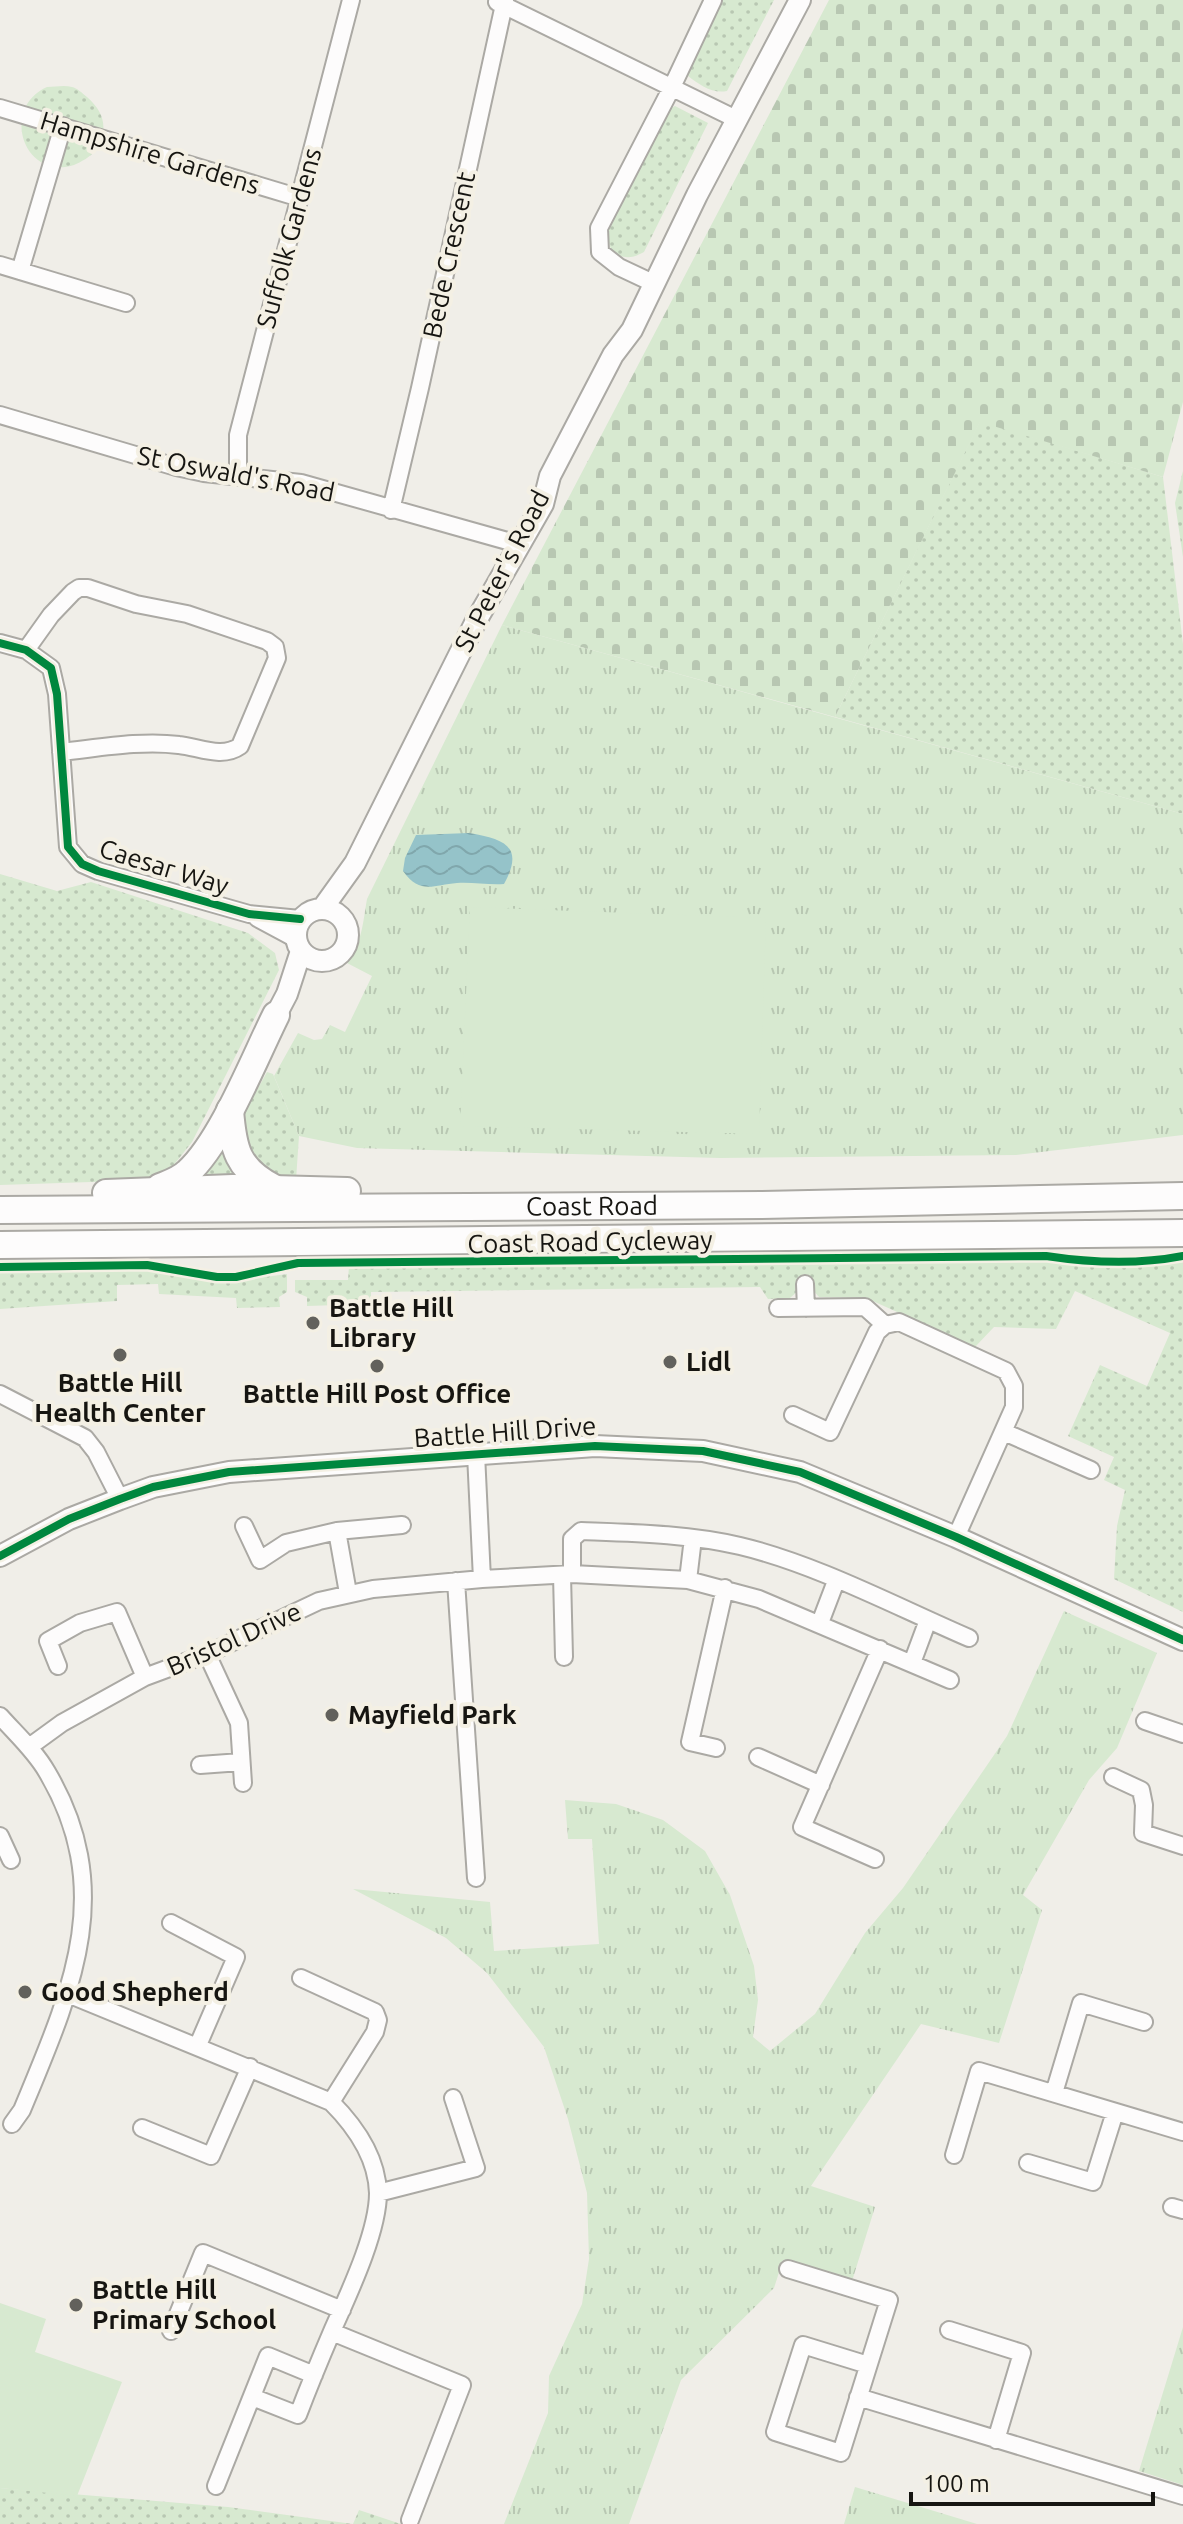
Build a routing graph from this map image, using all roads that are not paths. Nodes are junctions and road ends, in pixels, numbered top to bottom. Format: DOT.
graph roads {
  1 [pos="351,0"];
  2 [pos="713,0"];
  3 [pos="800,0"];
  4 [pos="501,1"];
  5 [pos="672,87"];
  6 [pos="0,108"];
  7 [pos="736,119"];
  8 [pos="63,126"];
  9 [pos="300,198"];
  10 [pos="0,265"];
  11 [pos="20,271"];
  12 [pos="653,283"];
  13 [pos="126,303"];
  14 [pos="0,415"];
  15 [pos="238,477"];
  16 [pos="391,510"];
  17 [pos="518,544"];
  18 [pos="0,643"];
  19 [pos="26,650"];
  20 [pos="61,752"];
  21 [pos="331,913"];
  22 [pos="303,943"];
  23 [pos="282,1004"];
  24 [pos="230,1110"];
  25 [pos="275,1188"];
  26 [pos="153,1189"];
  27 [pos="1183,1196"];
  28 [pos="0,1197"];
  29 [pos="762,1205"];
  30 [pos="0,1210"];
  31 [pos="1183,1233"];
  32 [pos="0,1245"];
  33 [pos="805,1284"];
  34 [pos="778,1308"];
  35 [pos="806,1308"];
  36 [pos="885,1325"];
  37 [pos="0,1394"];
  38 [pos="793,1415"];
  39 [pos="1004,1432"];
  40 [pos="476,1454"];
  41 [pos="1091,1470"];
  42 [pos="120,1499"];
  43 [pos="402,1525"];
  44 [pos="244,1526"];
  45 [pos="337,1531"];
  46 [pos="956,1537"];
  47 [pos="693,1538"];
  48 [pos="0,1556"];
  49 [pos="567,1574"];
  50 [pos="482,1579"];
  51 [pos="688,1580"];
  52 [pos="456,1581"];
  53 [pos="836,1581"];
  54 [pos="725,1588"];
  55 [pos="348,1593"];
  56 [pos="928,1620"];
  57 [pos="820,1623"];
  58 [pos="969,1638"];
  59 [pos="1183,1640"];
  60 [pos="880,1649"];
  61 [pos="207,1654"];
  62 [pos="564,1657"];
  63 [pos="912,1663"];
  64 [pos="58,1666"];
  65 [pos="145,1677"];
  66 [pos="950,1680"];
  67 [pos="0,1716"];
  68 [pos="1145,1721"];
  69 [pos="1183,1734"];
  70 [pos="29,1747"];
  71 [pos="716,1748"];
  72 [pos="758,1757"];
  73 [pos="241,1762"];
  74 [pos="200,1765"];
  75 [pos="1113,1777"];
  76 [pos="243,1783"];
  77 [pos="821,1785"];
  78 [pos="0,1836"];
  79 [pos="1183,1846"];
  80 [pos="875,1859"];
  81 [pos="11,1860"];
  82 [pos="476,1878"];
  83 [pos="171,1923"];
  84 [pos="301,1978"];
  85 [pos="68,1994"];
  86 [pos="1144,2022"];
  87 [pos="198,2045"];
  88 [pos="250,2067"];
  89 [pos="1054,2093"];
  90 [pos="453,2098"];
  91 [pos="331,2102"];
  92 [pos="1115,2112"];
  93 [pos="12,2124"];
  94 [pos="142,2128"];
  95 [pos="1183,2132"];
  96 [pos="954,2155"];
  97 [pos="1028,2163"];
  98 [pos="378,2193"];
  99 [pos="788,2269"];
  100 [pos="342,2310"];
  101 [pos="949,2330"];
  102 [pos="171,2331"];
  103 [pos="332,2332"];
  104 [pos="868,2365"];
  105 [pos="314,2375"];
  106 [pos="252,2397"];
  107 [pos="858,2397"];
  108 [pos="996,2440"];
  109 [pos="216,2486"];
  110 [pos="1183,2496"];
  111 [pos="410,2520"];
  1 -- 9 [label="street, Suffolk Gardens"];
  2 -- 5 [label="street"];
  3 -- 7 [label="street, St Peter's Road"];
  4 -- 5 [label="street"];
  4 -- 16 [label="street, Bede Crescent"];
  5 -- 7 [label="street"];
  5 -- 12 [label="street"];
  6 -- 8 [label="street, Hampshire Gardens"];
  7 -- 12 [label="street, St Peter's Road"];
  8 -- 9 [label="street, Hampshire Gardens"];
  8 -- 11 [label="street"];
  9 -- 15 [label="street, Suffolk Gardens"];
  10 -- 11 [label="street"];
  11 -- 13 [label="street"];
  12 -- 17 [label="street, St Peter's Road"];
  14 -- 15 [label="street, St Oswald's Road"];
  15 -- 16 [label="street, St Oswald's Road"];
  16 -- 17 [label="street, St Oswald's Road"];
  17 -- 21 [label="street, St Peter's Road"];
  18 -- 19 [label="street, Caesar Way"];
  19 -- 20 [label="street, Caesar Way"];
  19 -- 20 [label="street"];
  20 -- 22 [label="street, Caesar Way"];
  21 -- 22 [label="street, St Peter's Road"];
  21 -- 22 [label="street, St Peter's Road"];
  22 -- 23 [label="street, St Peter's Road"];
  23 -- 24 [label="highway"];
  24 -- 25 [label="highway"];
  24 -- 26 [label="highway"];
  25 -- 26 [label="highway"];
  25 -- 29 [label="highway"];
  26 -- 28 [label="highway"];
  27 -- 29 [label="highway, Coast Road"];
  29 -- 30 [label="highway, Coast Road"];
  31 -- 32 [label="highway, Coast Road"];
  33 -- 35 [label="street"];
  34 -- 35 [label="street"];
  35 -- 36 [label="street"];
  36 -- 38 [label="street"];
  36 -- 39 [label="street"];
  37 -- 42 [label="street"];
  39 -- 41 [label="street"];
  39 -- 46 [label="street"];
  40 -- 42 [label="street, Battle Hill Drive"];
  40 -- 46 [label="street, Battle Hill Drive"];
  40 -- 50 [label="street"];
  42 -- 48 [label="street, Battle Hill Drive"];
  43 -- 45 [label="street"];
  44 -- 45 [label="street"];
  45 -- 55 [label="street"];
  46 -- 59 [label="street, Battle Hill Drive"];
  47 -- 49 [label="street"];
  47 -- 51 [label="street"];
  47 -- 53 [label="street"];
  49 -- 50 [label="street, Bristol Drive"];
  49 -- 51 [label="street, Bristol Drive"];
  49 -- 62 [label="street"];
  50 -- 52 [label="street, Bristol Drive"];
  51 -- 54 [label="street, Bristol Drive"];
  52 -- 55 [label="street, Bristol Drive"];
  52 -- 82 [label="street"];
  53 -- 56 [label="street"];
  53 -- 57 [label="street"];
  54 -- 57 [label="street, Bristol Drive"];
  54 -- 71 [label="street"];
  55 -- 61 [label="street, Bristol Drive"];
  56 -- 58 [label="street"];
  56 -- 63 [label="street"];
  57 -- 60 [label="street, Bristol Drive"];
  60 -- 63 [label="street, Bristol Drive"];
  60 -- 77 [label="street"];
  61 -- 65 [label="street, Bristol Drive"];
  61 -- 73 [label="street"];
  63 -- 66 [label="street, Bristol Drive"];
  64 -- 65 [label="street"];
  65 -- 70 [label="street, Bristol Drive"];
  67 -- 70 [label="street"];
  68 -- 69 [label="street"];
  70 -- 85 [label="street"];
  72 -- 77 [label="street"];
  73 -- 74 [label="street"];
  73 -- 76 [label="street"];
  75 -- 79 [label="street"];
  77 -- 80 [label="street"];
  78 -- 81 [label="street"];
  83 -- 87 [label="street"];
  84 -- 91 [label="street"];
  85 -- 87 [label="street"];
  85 -- 93 [label="street"];
  86 -- 89 [label="street"];
  87 -- 88 [label="street"];
  88 -- 91 [label="street"];
  88 -- 94 [label="street"];
  89 -- 92 [label="street"];
  89 -- 96 [label="street"];
  90 -- 98 [label="street"];
  91 -- 98 [label="street"];
  92 -- 95 [label="street"];
  92 -- 97 [label="street"];
  98 -- 100 [label="street"];
  99 -- 104 [label="street"];
  100 -- 102 [label="street"];
  100 -- 103 [label="street"];
  101 -- 108 [label="street"];
  103 -- 105 [label="street"];
  103 -- 111 [label="street"];
  104 -- 107 [label="street"];
  104 -- 107 [label="street"];
  105 -- 106 [label="street"];
  105 -- 106 [label="street"];
  106 -- 109 [label="street"];
  107 -- 108 [label="street"];
  108 -- 110 [label="street"];
}
